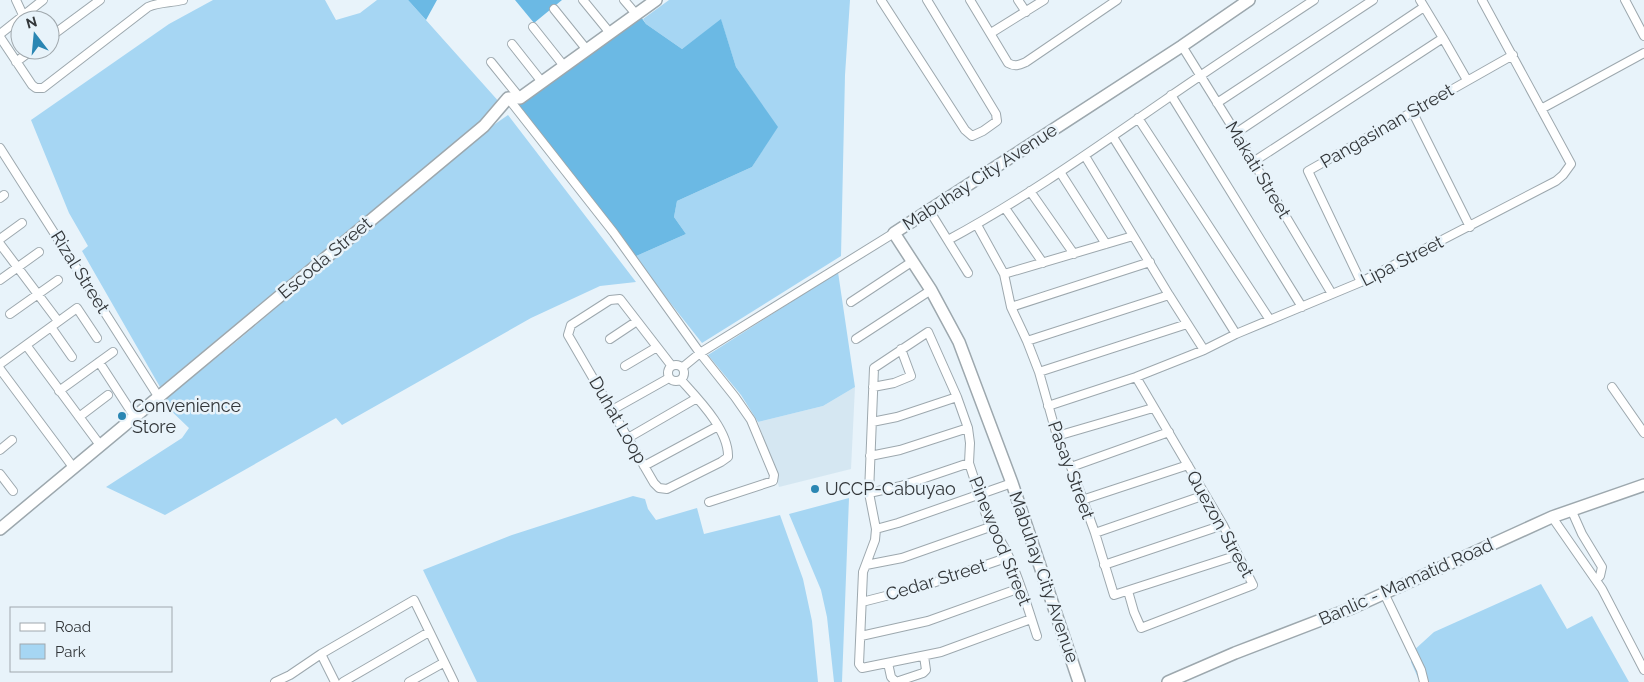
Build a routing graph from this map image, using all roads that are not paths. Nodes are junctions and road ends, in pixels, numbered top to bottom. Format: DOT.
graph roads {
  1 [pos="43,0"];
  2 [pos="100,0"];
  3 [pos="143,0"];
  4 [pos="183,0"];
  5 [pos="583,0"];
  6 [pos="624,0"];
  7 [pos="656,0"];
  8 [pos="881,0"];
  9 [pos="927,0"];
  10 [pos="970,0"];
  11 [pos="1018,0"];
  12 [pos="1044,0"];
  13 [pos="1117,0"];
  14 [pos="1249,0"];
  15 [pos="1314,0"];
  16 [pos="1373,0"];
  17 [pos="1482,0"];
  18 [pos="1625,0"];
  19 [pos="1422,4"];
  20 [pos="148,8"];
  21 [pos="554,9"];
  22 [pos="30,10"];
  23 [pos="1026,12"];
  24 [pos="636,14"];
  25 [pos="10,26"];
  26 [pos="533,27"];
  27 [pos="60,30"];
  28 [pos="610,33"];
  29 [pos="991,33"];
  30 [pos="0,35"];
  31 [pos="1644,36"];
  32 [pos="1444,38"];
  33 [pos="512,44"];
  34 [pos="1182,46"];
  35 [pos="587,50"];
  36 [pos="1644,53"];
  37 [pos="1514,55"];
  38 [pos="19,60"];
  39 [pos="16,62"];
  40 [pos="491,62"];
  41 [pos="564,66"];
  42 [pos="1200,76"];
  43 [pos="1467,80"];
  44 [pos="542,82"];
  45 [pos="1171,95"];
  46 [pos="514,98"];
  47 [pos="1217,103"];
  48 [pos="1541,109"];
  49 [pos="1412,112"];
  50 [pos="1138,118"];
  51 [pos="1236,133"];
  52 [pos="1113,137"];
  53 [pos="0,148"];
  54 [pos="1085,156"];
  55 [pos="1253,162"];
  56 [pos="1060,172"];
  57 [pos="1030,190"];
  58 [pos="1005,208"];
  59 [pos="929,210"];
  60 [pos="22,223"];
  61 [pos="976,225"];
  62 [pos="1470,227"];
  63 [pos="894,233"];
  64 [pos="1133,236"];
  65 [pos="0,239"];
  66 [pos="948,240"];
  67 [pos="0,244"];
  68 [pos="1106,244"];
  69 [pos="40,252"];
  70 [pos="1074,254"];
  71 [pos="912,261"];
  72 [pos="1150,262"];
  73 [pos="1043,263"];
  74 [pos="18,268"];
  75 [pos="968,274"];
  76 [pos="1004,274"];
  77 [pos="0,280"];
  78 [pos="58,280"];
  79 [pos="1361,282"];
  80 [pos="931,290"];
  81 [pos="38,294"];
  82 [pos="1332,294"];
  83 [pos="1169,295"];
  84 [pos="851,302"];
  85 [pos="1011,307"];
  86 [pos="1302,307"];
  87 [pos="10,314"];
  88 [pos="1270,320"];
  89 [pos="637,321"];
  90 [pos="54,324"];
  91 [pos="1187,324"];
  92 [pos="1236,334"];
  93 [pos="97,338"];
  94 [pos="610,339"];
  95 [pos="856,339"];
  96 [pos="1027,341"];
  97 [pos="26,345"];
  98 [pos="657,347"];
  99 [pos="901,349"];
  100 [pos="1204,350"];
  101 [pos="113,352"];
  102 [pos="700,353"];
  103 [pos="72,357"];
  104 [pos="99,362"];
  105 [pos="1,364"];
  106 [pos="671,365"];
  107 [pos="625,366"];
  108 [pos="683,367"];
  109 [pos="1039,372"];
  110 [pos="1136,377"];
  111 [pos="669,378"];
  112 [pos="681,380"];
  113 [pos="873,387"];
  114 [pos="1612,387"];
  115 [pos="59,390"];
  116 [pos="108,395"];
  117 [pos="158,396"];
  118 [pos="957,397"];
  119 [pos="697,398"];
  120 [pos="1048,406"];
  121 [pos="1153,408"];
  122 [pos="612,410"];
  123 [pos="134,416"];
  124 [pos="79,417"];
  125 [pos="872,422"];
  126 [pos="718,426"];
  127 [pos="968,428"];
  128 [pos="1169,432"];
  129 [pos="1644,433"];
  130 [pos="1057,436"];
  131 [pos="628,438"];
  132 [pos="12,440"];
  133 [pos="100,445"];
  134 [pos="0,450"];
  135 [pos="870,456"];
  136 [pos="969,462"];
  137 [pos="1188,465"];
  138 [pos="644,466"];
  139 [pos="73,468"];
  140 [pos="1071,468"];
  141 [pos="0,474"];
  142 [pos="1012,483"];
  143 [pos="1644,484"];
  144 [pos="12,491"];
  145 [pos="869,493"];
  146 [pos="979,494"];
  147 [pos="1205,495"];
  148 [pos="1082,500"];
  149 [pos="709,502"];
  150 [pos="1552,516"];
  151 [pos="1574,516"];
  152 [pos="1223,526"];
  153 [pos="990,527"];
  154 [pos="0,529"];
  155 [pos="876,529"];
  156 [pos="1094,533"];
  157 [pos="1238,556"];
  158 [pos="1009,557"];
  159 [pos="866,564"];
  160 [pos="1104,565"];
  161 [pos="1596,580"];
  162 [pos="1020,588"];
  163 [pos="1128,591"];
  164 [pos="1384,592"];
  165 [pos="862,602"];
  166 [pos="1031,619"];
  167 [pos="429,632"];
  168 [pos="861,636"];
  169 [pos="1037,636"];
  170 [pos="321,654"];
  171 [pos="924,656"];
  172 [pos="443,663"];
  173 [pos="888,664"];
  174 [pos="1644,670"];
  175 [pos="292,679"];
  176 [pos="275,682"];
  177 [pos="335,682"];
  178 [pos="343,682"];
  179 [pos="409,682"];
  180 [pos="454,682"];
  181 [pos="1080,682"];
  182 [pos="1168,682"];
  183 [pos="1424,682"];
  1 -- 22 [label="street"];
  2 -- 27 [label="street"];
  3 -- 20 [label="street"];
  4 -- 20 [label="street"];
  5 -- 28 [label="street"];
  6 -- 24 [label="street"];
  7 -- 24 [label="street, Escoda Street"];
  8 -- 9 [label="street"];
  10 -- 29 [label="street"];
  11 -- 23 [label="street"];
  12 -- 23 [label="street"];
  13 -- 29 [label="street"];
  14 -- 34 [label="street, Mabuhay City Avenue"];
  15 -- 42 [label="street"];
  16 -- 47 [label="street"];
  17 -- 37 [label="street, Lipa Street"];
  18 -- 31 [label="street"];
  19 -- 32 [label="street"];
  19 -- 51 [label="street"];
  20 -- 39 [label="street"];
  21 -- 35 [label="street"];
  23 -- 29 [label="street"];
  24 -- 28 [label="street, Escoda Street"];
  25 -- 30 [label="street"];
  26 -- 41 [label="street"];
  28 -- 35 [label="street, Escoda Street"];
  30 -- 39 [label="street"];
  32 -- 43 [label="street"];
  32 -- 55 [label="street"];
  33 -- 44 [label="street"];
  34 -- 42 [label="street, Makati Street"];
  34 -- 59 [label="street, Mabuhay City Avenue"];
  35 -- 41 [label="street, Escoda Street"];
  36 -- 48 [label="street"];
  37 -- 43 [label="street, Pangasinan Street"];
  37 -- 48 [label="street, Lipa Street"];
  38 -- 39 [label="street"];
  40 -- 46 [label="street"];
  41 -- 44 [label="street, Escoda Street"];
  42 -- 45 [label="street"];
  42 -- 47 [label="street, Makati Street"];
  43 -- 49 [label="street, Pangasinan Street"];
  44 -- 46 [label="street, Escoda Street"];
  45 -- 50 [label="street"];
  45 -- 86 [label="street"];
  46 -- 102 [label="street"];
  46 -- 117 [label="street, Escoda Street"];
  47 -- 51 [label="street, Makati Street"];
  48 -- 62 [label="street, Lipa Street"];
  49 -- 62 [label="street"];
  49 -- 79 [label="street, Pangasinan Street"];
  50 -- 52 [label="street"];
  50 -- 88 [label="street"];
  51 -- 55 [label="street, Makati Street"];
  52 -- 54 [label="street"];
  52 -- 92 [label="street"];
  53 -- 117 [label="street, Rizal Street"];
  54 -- 56 [label="street"];
  54 -- 64 [label="street"];
  55 -- 82 [label="street, Makati Street"];
  56 -- 57 [label="street"];
  56 -- 68 [label="street"];
  57 -- 58 [label="street"];
  57 -- 70 [label="street"];
  58 -- 61 [label="street"];
  58 -- 73 [label="street"];
  59 -- 63 [label="street, Mabuhay City Avenue"];
  59 -- 66 [label="street"];
  60 -- 65 [label="street"];
  61 -- 66 [label="street"];
  61 -- 76 [label="street, Pasay Street"];
  62 -- 79 [label="street, Lipa Street"];
  63 -- 71 [label="street, Mabuhay City Avenue"];
  63 -- 102 [label="street"];
  64 -- 68 [label="street"];
  64 -- 72 [label="street"];
  66 -- 75 [label="street"];
  67 -- 74 [label="street"];
  68 -- 70 [label="street"];
  69 -- 74 [label="street"];
  70 -- 73 [label="street"];
  71 -- 80 [label="street, Mabuhay City Avenue"];
  71 -- 84 [label="street"];
  72 -- 83 [label="street"];
  72 -- 85 [label="street"];
  73 -- 76 [label="street"];
  74 -- 77 [label="street"];
  74 -- 81 [label="street"];
  76 -- 85 [label="street, Pasay Street"];
  78 -- 81 [label="street"];
  79 -- 82 [label="street, Lipa Street"];
  80 -- 95 [label="street"];
  80 -- 142 [label="street, Mabuhay City Avenue"];
  81 -- 87 [label="street"];
  81 -- 90 [label="street"];
  82 -- 86 [label="street, Lipa Street"];
  83 -- 91 [label="street"];
  83 -- 96 [label="street"];
  85 -- 96 [label="street, Pasay Street"];
  86 -- 88 [label="street, Lipa Street"];
  88 -- 92 [label="street, Lipa Street"];
  89 -- 94 [label="street"];
  89 -- 98 [label="street, Duhat Loop"];
  89 -- 122 [label="street, Duhat Loop"];
  90 -- 93 [label="street"];
  90 -- 97 [label="street"];
  90 -- 103 [label="street"];
  91 -- 100 [label="street"];
  91 -- 109 [label="street"];
  92 -- 100 [label="street, Lipa Street"];
  96 -- 109 [label="street, Pasay Street"];
  97 -- 105 [label="street"];
  97 -- 115 [label="street"];
  98 -- 106 [label="street, Duhat Loop"];
  98 -- 107 [label="street"];
  99 -- 113 [label="street"];
  99 -- 113 [label="street"];
  99 -- 118 [label="street, Pinewood Street"];
  100 -- 110 [label="street, Lipa Street"];
  101 -- 104 [label="street"];
  102 -- 108 [label="street"];
  102 -- 149 [label="street"];
  104 -- 115 [label="street"];
  104 -- 123 [label="street"];
  105 -- 139 [label="street"];
  106 -- 108 [label="street"];
  106 -- 111 [label="street"];
  108 -- 112 [label="street"];
  109 -- 120 [label="street, Pasay Street"];
  110 -- 120 [label="street, Lipa Street"];
  110 -- 121 [label="street, Quezon Street"];
  111 -- 112 [label="street"];
  111 -- 122 [label="street"];
  112 -- 119 [label="street, Duhat Loop"];
  113 -- 125 [label="street"];
  114 -- 129 [label="street"];
  115 -- 124 [label="street"];
  116 -- 124 [label="street"];
  117 -- 123 [label="street, Escoda Street"];
  118 -- 125 [label="street"];
  118 -- 127 [label="street, Pinewood Street"];
  119 -- 126 [label="street, Duhat Loop"];
  119 -- 131 [label="street"];
  120 -- 130 [label="street, Pasay Street"];
  121 -- 128 [label="street, Quezon Street"];
  121 -- 130 [label="street"];
  122 -- 131 [label="street, Duhat Loop"];
  123 -- 133 [label="street, Escoda Street"];
  124 -- 133 [label="street"];
  125 -- 135 [label="street"];
  126 -- 138 [label="street"];
  126 -- 138 [label="street, Duhat Loop"];
  127 -- 135 [label="street"];
  127 -- 136 [label="street, Pinewood Street"];
  128 -- 137 [label="street, Quezon Street"];
  128 -- 140 [label="street"];
  130 -- 140 [label="street, Pasay Street"];
  131 -- 138 [label="street, Duhat Loop"];
  132 -- 134 [label="street"];
  133 -- 139 [label="street, Escoda Street"];
  135 -- 145 [label="street"];
  136 -- 145 [label="street"];
  136 -- 146 [label="street, Pinewood Street"];
  137 -- 147 [label="street, Quezon Street"];
  137 -- 148 [label="street"];
  139 -- 154 [label="street, Escoda Street"];
  140 -- 148 [label="street, Pasay Street"];
  141 -- 144 [label="street"];
  142 -- 146 [label="street"];
  142 -- 181 [label="street, Mabuhay City Avenue"];
  143 -- 150 [label="street, Banlic - Mamatid Road"];
  145 -- 155 [label="street"];
  146 -- 153 [label="street, Pinewood Street"];
  146 -- 155 [label="street"];
  147 -- 152 [label="street, Quezon Street"];
  147 -- 156 [label="street"];
  148 -- 156 [label="street, Pasay Street"];
  150 -- 161 [label="street"];
  150 -- 164 [label="street, Banlic - Mamatid Road"];
  151 -- 161 [label="street"];
  152 -- 157 [label="street, Quezon Street"];
  152 -- 160 [label="street"];
  153 -- 158 [label="street, Pinewood Street"];
  153 -- 159 [label="street"];
  155 -- 159 [label="street"];
  156 -- 160 [label="street, Pasay Street"];
  157 -- 163 [label="street"];
  157 -- 163 [label="street, Quezon Street"];
  158 -- 162 [label="street, Pinewood Street"];
  158 -- 165 [label="street, Cedar Street"];
  159 -- 165 [label="street"];
  160 -- 163 [label="street, Pasay Street"];
  161 -- 174 [label="street"];
  162 -- 166 [label="street, Pinewood Street"];
  162 -- 168 [label="street"];
  164 -- 182 [label="street, Banlic - Mamatid Road"];
  164 -- 183 [label="street"];
  165 -- 168 [label="street"];
  166 -- 169 [label="street, Pinewood Street"];
  166 -- 171 [label="street"];
  167 -- 170 [label="street"];
  167 -- 172 [label="street"];
  167 -- 178 [label="street"];
  168 -- 173 [label="street"];
  170 -- 175 [label="street"];
  170 -- 177 [label="street"];
  171 -- 173 [label="street"];
  171 -- 173 [label="street"];
  172 -- 179 [label="street"];
  172 -- 180 [label="street"];
  175 -- 176 [label="street"];
}
